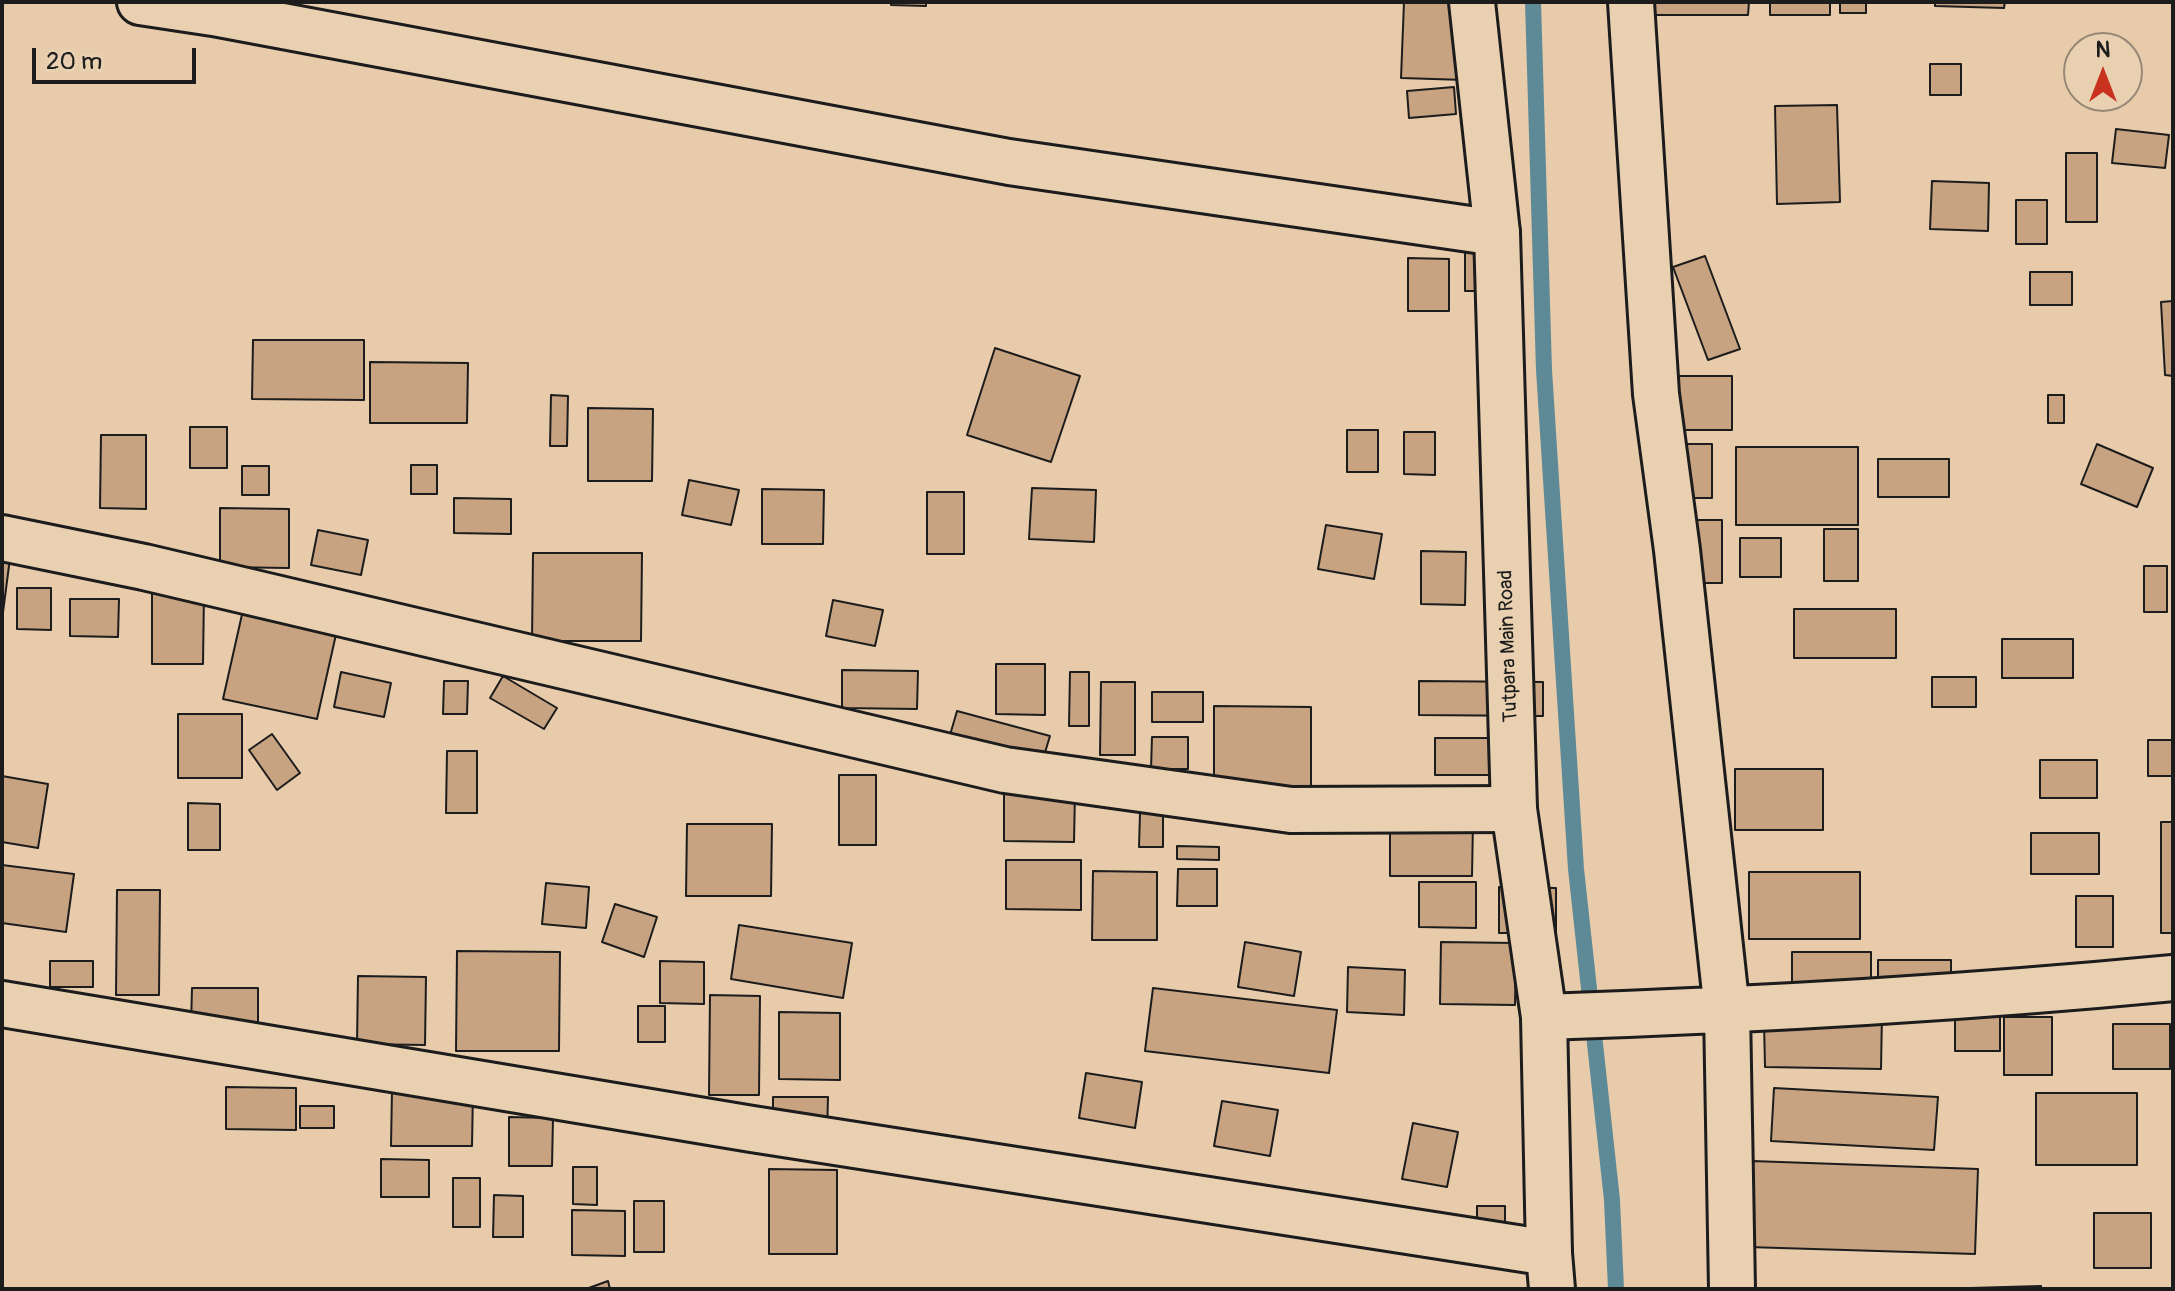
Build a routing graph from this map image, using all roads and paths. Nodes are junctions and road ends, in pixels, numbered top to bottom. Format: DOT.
graph roads {
  1 [pos="140,2"];
  2 [pos="1472,2"];
  3 [pos="1631,2"];
  4 [pos="1497,233"];
  5 [pos="2,538"];
  6 [pos="1514,809"];
  7 [pos="2173,978"];
  8 [pos="2,1004"];
  9 [pos="1727,1011"];
  10 [pos="1544,1017"];
  11 [pos="1550,1271"];
  12 [pos="1732,1289"];
  1 -- 4 [label="street"];
  2 -- 4 [label="street, Tutpara Main Road"];
  3 -- 9 [label="street"];
  4 -- 6 [label="street, Tutpara Main Road"];
  5 -- 6 [label="street"];
  6 -- 10 [label="street, Tutpara Main Road"];
  7 -- 9 [label="street"];
  8 -- 11 [label="street"];
  9 -- 10 [label="street"];
  9 -- 12 [label="street"];
  10 -- 11 [label="street, Tutpara Main Road"];
}
